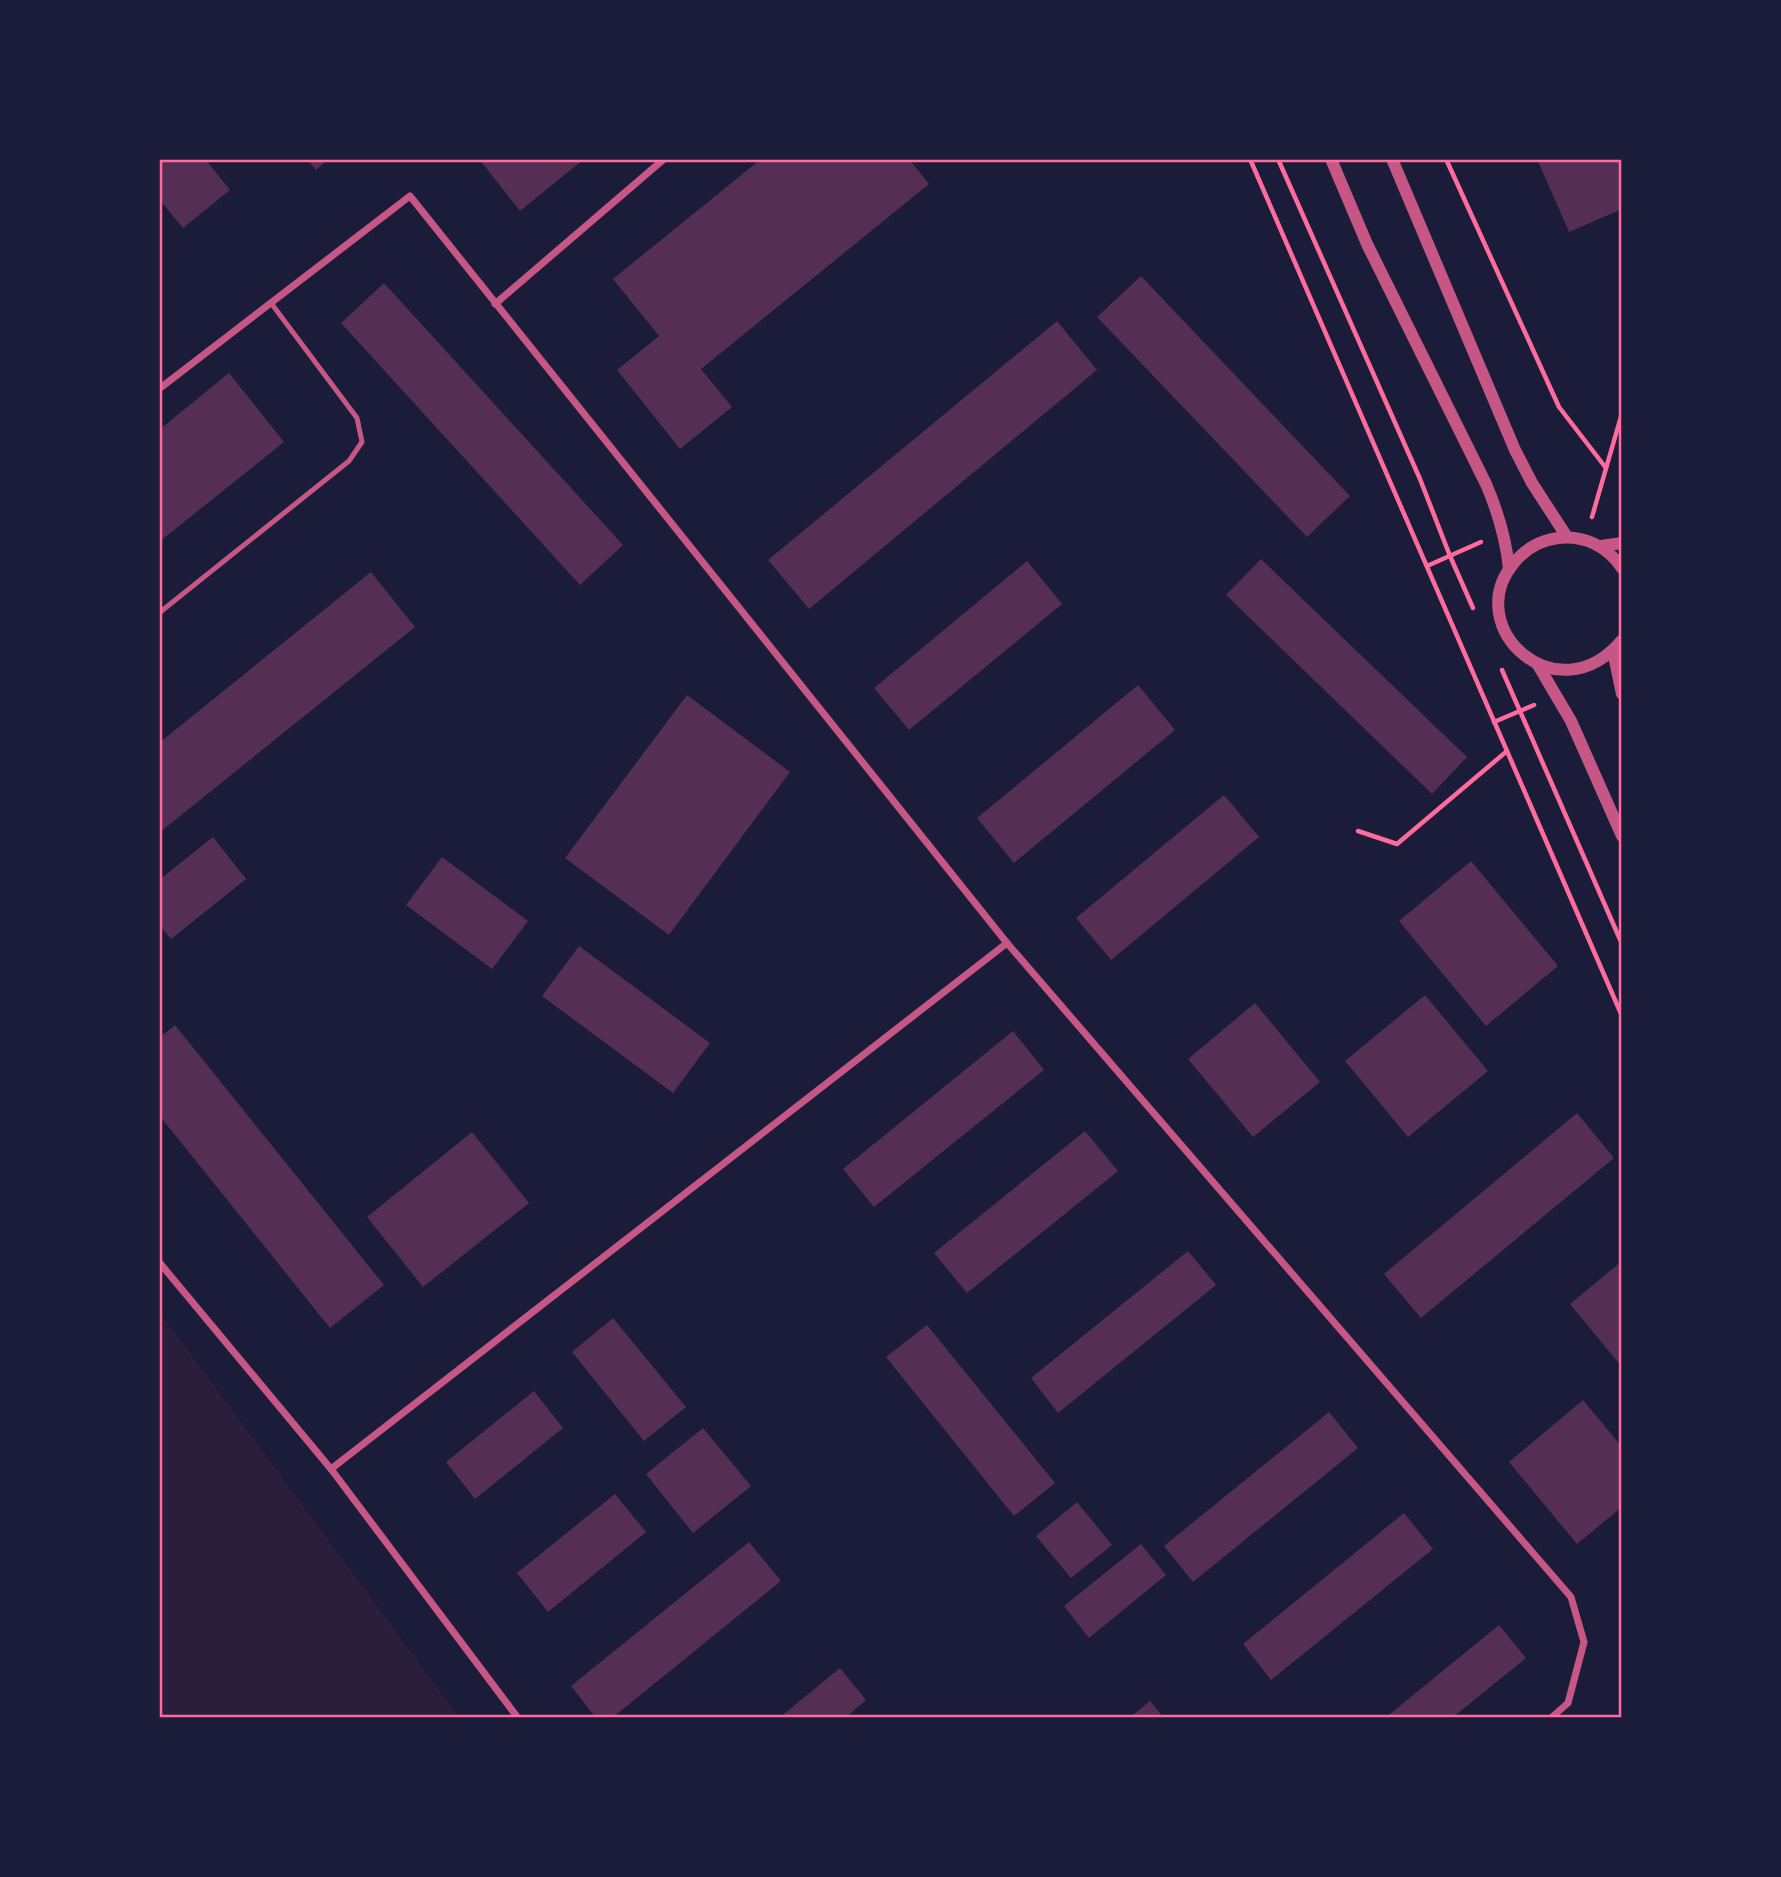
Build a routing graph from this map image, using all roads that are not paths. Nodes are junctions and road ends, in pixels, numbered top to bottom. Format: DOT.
graph roads {
  1 [pos="664,159"];
  2 [pos="1331,159"];
  3 [pos="1392,159"];
  4 [pos="271,303"];
  5 [pos="495,304"];
  6 [pos="159,389"];
  7 [pos="1567,537"];
  8 [pos="1622,544"];
  9 [pos="1601,546"];
  10 [pos="1622,568"];
  11 [pos="1509,569"];
  12 [pos="159,613"];
  13 [pos="1622,640"];
  14 [pos="1613,650"];
  15 [pos="1538,665"];
  16 [pos="1622,694"];
  17 [pos="1622,836"];
  18 [pos="1007,943"];
  19 [pos="159,1262"];
  20 [pos="331,1469"];
  21 [pos="518,1718"];
  22 [pos="1551,1718"];
  1 -- 5 [label="street"];
  2 -- 11 [label="street"];
  3 -- 7 [label="street"];
  4 -- 5 [label="street"];
  4 -- 6 [label="street"];
  4 -- 12 [label="lane"];
  5 -- 18 [label="street"];
  7 -- 9 [label="street"];
  7 -- 11 [label="street"];
  8 -- 9 [label="street"];
  9 -- 10 [label="street"];
  11 -- 15 [label="street"];
  13 -- 14 [label="street"];
  14 -- 15 [label="street"];
  14 -- 16 [label="street"];
  15 -- 17 [label="street"];
  18 -- 20 [label="street"];
  18 -- 22 [label="street"];
  19 -- 20 [label="street"];
  20 -- 21 [label="street"];
}
